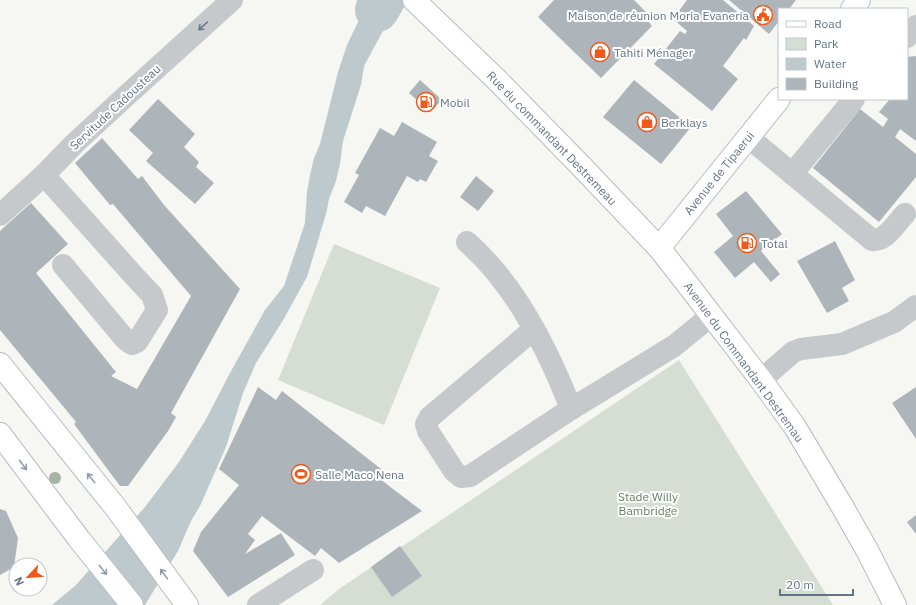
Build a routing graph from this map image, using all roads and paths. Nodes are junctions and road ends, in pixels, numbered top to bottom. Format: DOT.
graph roads {
  1 [pos="232,0"];
  2 [pos="414,0"];
  3 [pos="859,0"];
  4 [pos="853,8"];
  5 [pos="916,26"];
  6 [pos="908,36"];
  7 [pos="778,100"];
  8 [pos="853,100"];
  9 [pos="748,137"];
  10 [pos="792,174"];
  11 [pos="44,175"];
  12 [pos="905,214"];
  13 [pos="0,215"];
  14 [pos="467,242"];
  15 [pos="659,248"];
  16 [pos="63,265"];
  17 [pos="916,306"];
  18 [pos="712,315"];
  19 [pos="534,329"];
  20 [pos="0,364"];
  21 [pos="761,380"];
  22 [pos="571,409"];
  23 [pos="0,434"];
  24 [pos="313,570"];
  25 [pos="132,605"];
  26 [pos="187,605"];
  27 [pos="258,605"];
  28 [pos="895,605"];
  1 -- 11 [label="street, Servitude Cadousteau, one-way"];
  2 -- 15 [label="main road, Rue du commandant Destremeau"];
  3 -- 4 [label="main road"];
  5 -- 6 [label="street"];
  7 -- 9 [label="main road, Avenue de Tipaerui"];
  8 -- 10 [label="street"];
  9 -- 10 [label="street"];
  9 -- 15 [label="main road, Avenue de Tipaerui"];
  10 -- 12 [label="street"];
  11 -- 13 [label="street, Servitude Cadousteau"];
  11 -- 16 [label="street"];
  14 -- 19 [label="street"];
  15 -- 18 [label="main road, Avenue du Commandant Destremau"];
  17 -- 21 [label="street"];
  18 -- 21 [label="main road, Avenue du Commandant Destremau"];
  18 -- 22 [label="street"];
  19 -- 22 [label="street"];
  19 -- 22 [label="street"];
  26 -- 20 [label="main road, one-way"];
  21 -- 28 [label="main road, Avenue du Commandant Destremau"];
  23 -- 25 [label="main road, one-way"];
  24 -- 27 [label="street"];
}
